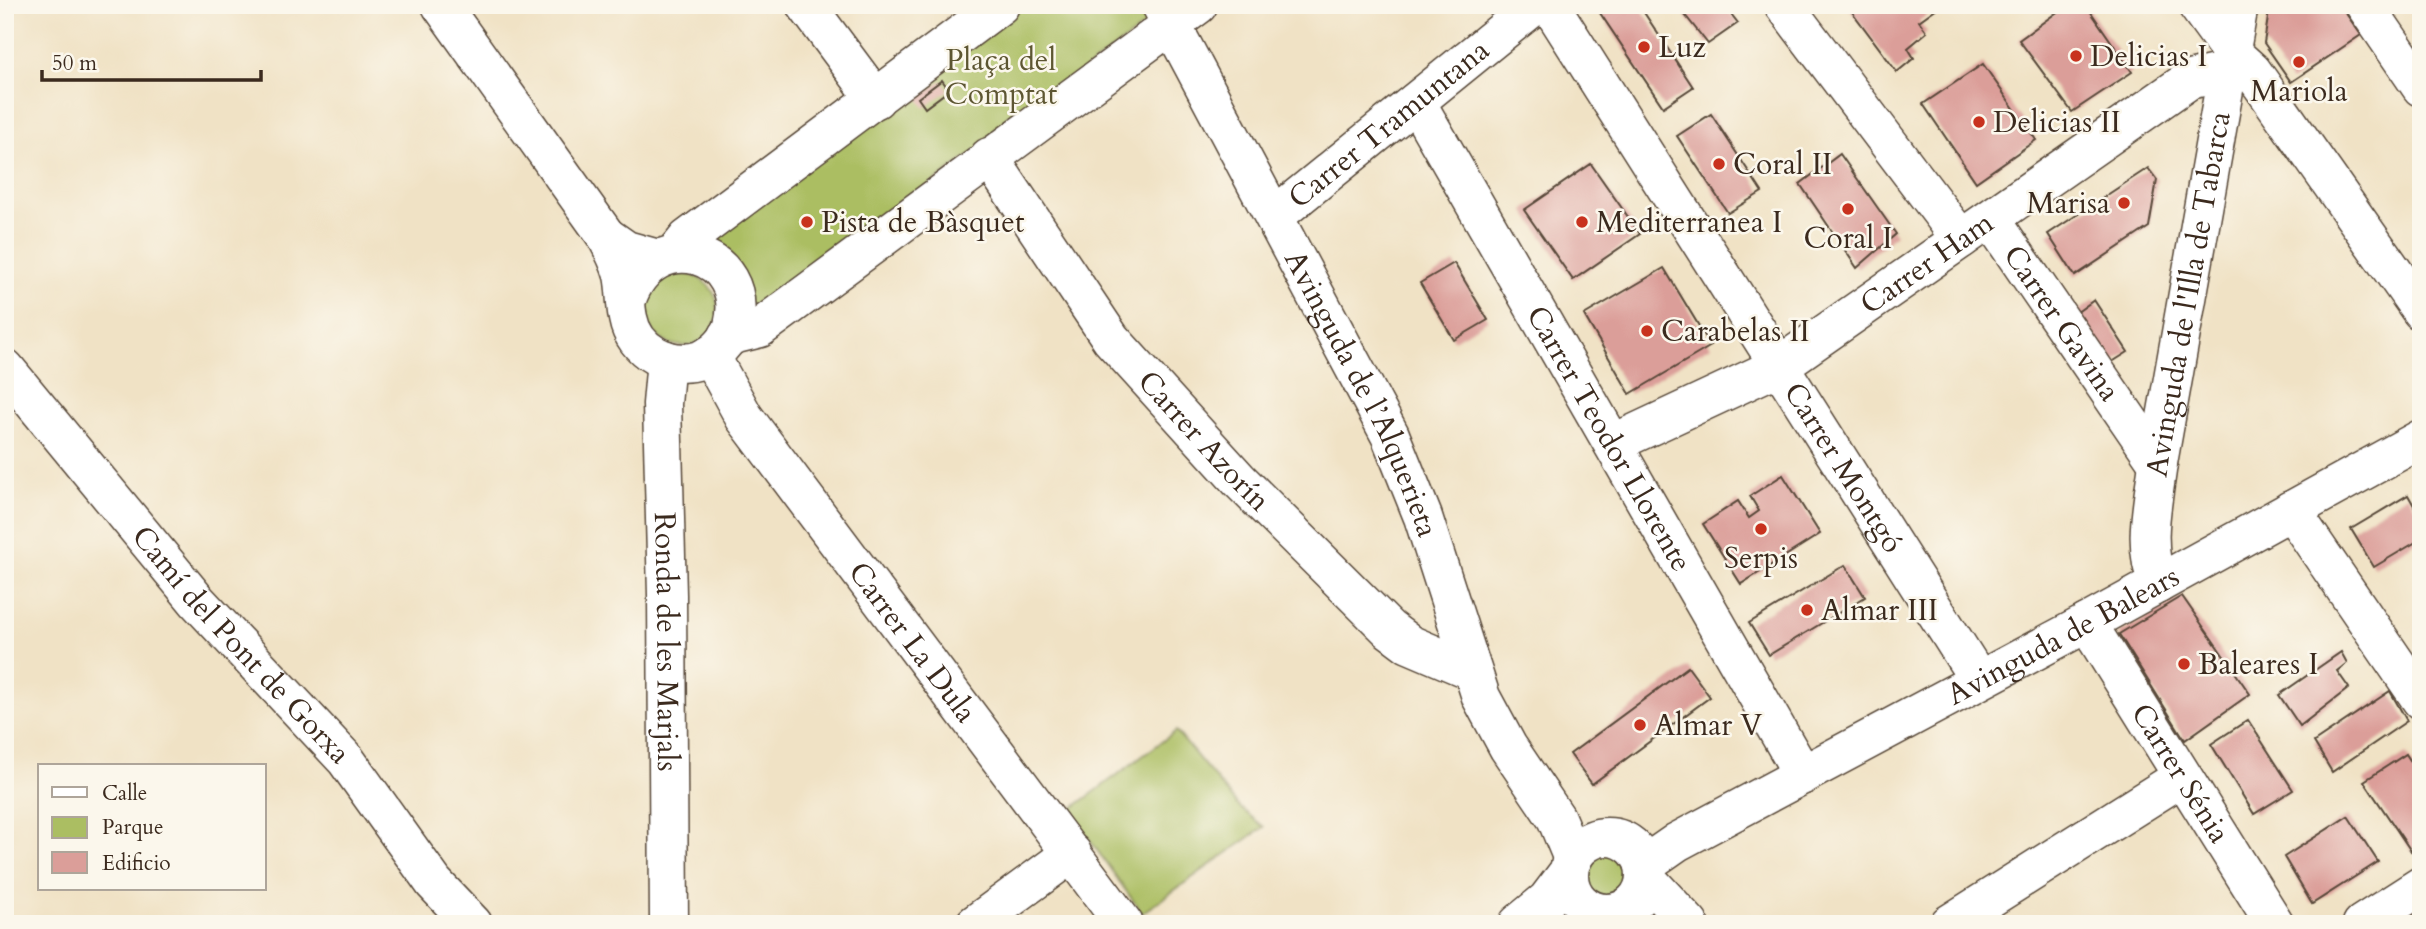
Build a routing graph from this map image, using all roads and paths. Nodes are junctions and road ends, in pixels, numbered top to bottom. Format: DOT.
graph roads {
  1 [pos="441,5"];
  2 [pos="806,5"];
  3 [pos="1000,5"];
  4 [pos="1535,5"];
  5 [pos="1550,5"];
  6 [pos="1784,5"];
  7 [pos="2197,5"];
  8 [pos="2239,5"];
  9 [pos="2365,5"];
  10 [pos="1177,12"];
  11 [pos="2231,62"];
  12 [pos="2421,87"];
  13 [pos="876,99"];
  14 [pos="1416,102"];
  15 [pos="989,157"];
  16 [pos="1276,215"];
  17 [pos="1976,229"];
  18 [pos="606,236"];
  19 [pos="666,256"];
  20 [pos="627,299"];
  21 [pos="2421,311"];
  22 [pos="719,346"];
  23 [pos="666,360"];
  24 [pos="1779,366"];
  25 [pos="5,368"];
  26 [pos="2421,439"];
  27 [pos="1614,443"];
  28 [pos="2158,463"];
  29 [pos="2291,509"];
  30 [pos="2158,584"];
  31 [pos="2087,623"];
  32 [pos="1470,670"];
  33 [pos="1979,680"];
  34 [pos="2421,700"];
  35 [pos="1803,775"];
  36 [pos="2182,777"];
  37 [pos="1540,790"];
  38 [pos="1072,853"];
  39 [pos="1571,865"];
  40 [pos="1624,873"];
  41 [pos="2421,886"];
  42 [pos="1988,914"];
  43 [pos="472,924"];
  44 [pos="669,924"];
  45 [pos="975,924"];
  46 [pos="1124,924"];
  47 [pos="1518,924"];
  48 [pos="1532,924"];
  49 [pos="1673,924"];
  50 [pos="1689,924"];
  51 [pos="1949,924"];
  52 [pos="2275,924"];
  53 [pos="2362,924"];
  1 -- 18 [label="street"];
  2 -- 13 [label="street"];
  3 -- 13 [label="street"];
  4 -- 14 [label="street, Carrer Tramuntana"];
  5 -- 24 [label="street, Carrer Montgó"];
  6 -- 17 [label="street, Carrer Gavina"];
  7 -- 11 [label="street"];
  8 -- 11 [label="street, Avinguda de l'Illa de Tabarca"];
  9 -- 12 [label="street"];
  10 -- 15 [label="street"];
  10 -- 16 [label="street, Avinguda de l’Alquerieta"];
  11 -- 17 [label="street, Carrer Ham"];
  11 -- 21 [label="street"];
  11 -- 28 [label="street, Avinguda de l'Illa de Tabarca"];
  13 -- 19 [label="street"];
  14 -- 16 [label="street, Carrer Tramuntana"];
  14 -- 27 [label="street, Carrer Teodor Llorente"];
  15 -- 22 [label="street"];
  15 -- 32 [label="street, Carrer Azorín"];
  16 -- 32 [label="street, Avinguda de l’Alquerieta"];
  17 -- 24 [label="street, Carrer Ham"];
  17 -- 28 [label="street, Carrer Gavina"];
  18 -- 19 [label="street"];
  18 -- 20 [label="street"];
  19 -- 20 [label="street"];
  19 -- 22 [label="street"];
  20 -- 23 [label="street"];
  22 -- 23 [label="street"];
  22 -- 38 [label="street, Carrer La Dula"];
  23 -- 44 [label="street, Ronda de les Marjals"];
  24 -- 27 [label="street, Carrer Ham"];
  24 -- 33 [label="street, Carrer Montgó"];
  25 -- 43 [label="street, Camí del Pont de Gorxa"];
  26 -- 29 [label="street, Avinguda de Balears"];
  27 -- 35 [label="street, Carrer Teodor Llorente"];
  28 -- 30 [label="street, Avinguda de l'Illa de Tabarca"];
  29 -- 30 [label="street, Avinguda de Balears"];
  29 -- 34 [label="street"];
  30 -- 31 [label="street, Avinguda de Balears"];
  31 -- 33 [label="street, Avinguda de Balears"];
  31 -- 36 [label="street, Carrer Sénia"];
  32 -- 37 [label="street, Avinguda de l’Alquerieta"];
  33 -- 35 [label="street, Avinguda de Balears"];
  35 -- 40 [label="street, Avinguda de Balears"];
  36 -- 42 [label="street"];
  36 -- 52 [label="street, Carrer Sénia"];
  37 -- 39 [label="street"];
  37 -- 40 [label="street"];
  38 -- 45 [label="street"];
  38 -- 46 [label="street, Carrer La Dula"];
  39 -- 40 [label="street"];
  39 -- 40 [label="street"];
  39 -- 47 [label="street"];
  40 -- 48 [label="street, Avinguda de Balears"];
  40 -- 49 [label="street"];
  40 -- 50 [label="street"];
  41 -- 53 [label="street"];
  42 -- 51 [label="street"];
}
